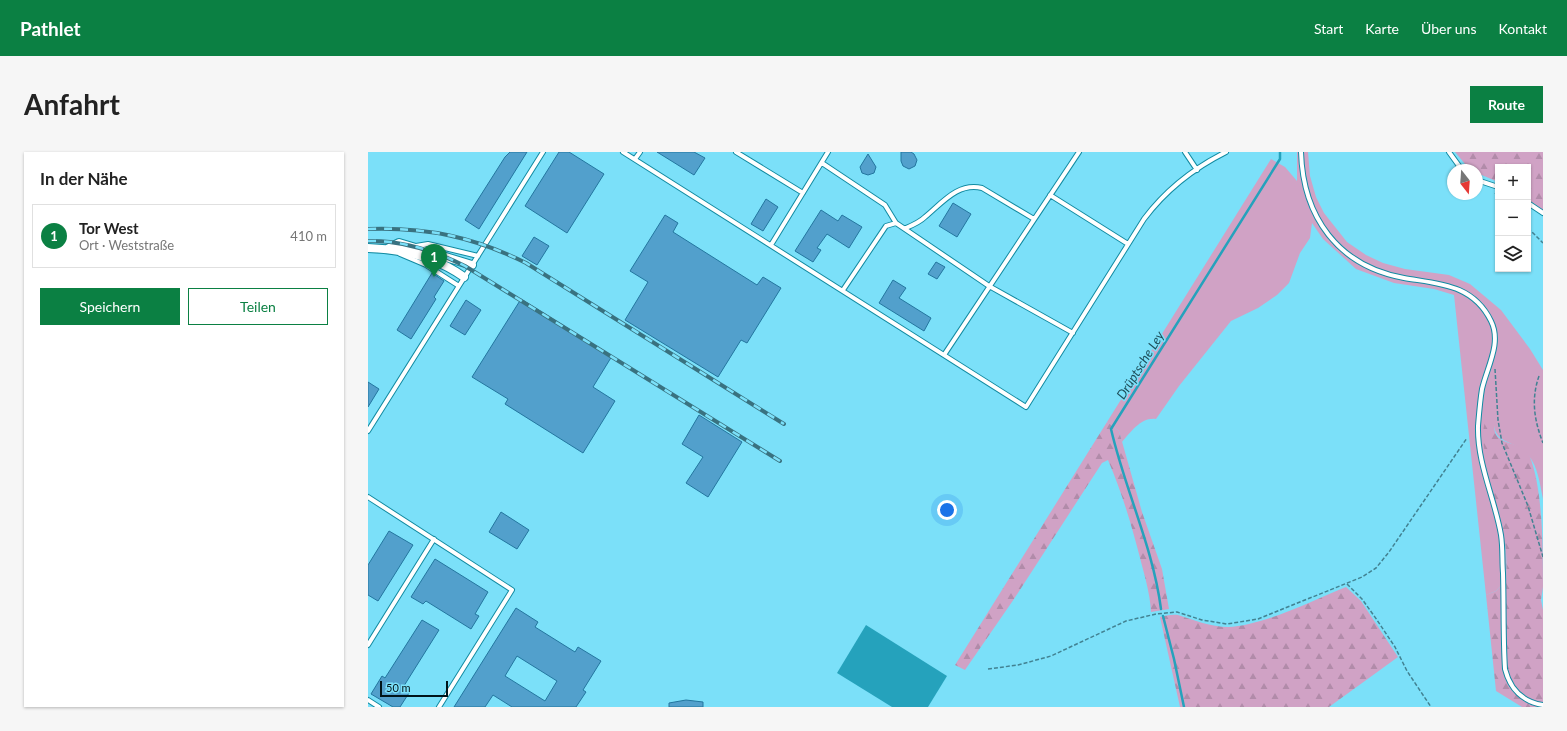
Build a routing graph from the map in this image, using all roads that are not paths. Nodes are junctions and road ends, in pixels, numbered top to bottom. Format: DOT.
graph roads {
  1 [pos="543,152"];
  2 [pos="623,152"];
  3 [pos="640,152"];
  4 [pos="736,152"];
  5 [pos="828,152"];
  6 [pos="1079,152"];
  7 [pos="1185,152"];
  8 [pos="1226,152"];
  9 [pos="1301,152"];
  10 [pos="1449,152"];
  11 [pos="635,160"];
  12 [pos="822,163"];
  13 [pos="1458,164"];
  14 [pos="1197,170"];
  15 [pos="1483,182"];
  16 [pos="1495,186"];
  17 [pos="803,193"];
  18 [pos="1050,195"];
  19 [pos="1531,205"];
  20 [pos="1543,213"];
  21 [pos="1034,219"];
  22 [pos="896,222"];
  23 [pos="906,228"];
  24 [pos="1128,244"];
  25 [pos="771,245"];
  26 [pos="414,247"];
  27 [pos="368,248"];
  28 [pos="387,249"];
  29 [pos="478,256"];
  30 [pos="472,265"];
  31 [pos="464,277"];
  32 [pos="459,286"];
  33 [pos="990,286"];
  34 [pos="843,290"];
  35 [pos="1073,333"];
  36 [pos="944,355"];
  37 [pos="368,431"];
  38 [pos="368,497"];
  39 [pos="434,539"];
  40 [pos="368,645"];
  41 [pos="368,700"];
  42 [pos="1543,706"];
  43 [pos="380,707"];
  44 [pos="439,707"];
  1 -- 29 [label="lane"];
  2 -- 11 [label="lane"];
  3 -- 11 [label="lane"];
  4 -- 17 [label="lane"];
  5 -- 12 [label="lane"];
  6 -- 18 [label="lane"];
  7 -- 14 [label="lane"];
  8 -- 14 [label="lane"];
  9 -- 42 [label="lane"];
  10 -- 13 [label="lane"];
  11 -- 25 [label="lane"];
  12 -- 17 [label="lane"];
  12 -- 22 [label="lane"];
  14 -- 24 [label="lane"];
  15 -- 16 [label="lane"];
  17 -- 25 [label="lane"];
  18 -- 21 [label="lane"];
  18 -- 24 [label="lane"];
  19 -- 20 [label="lane"];
  21 -- 23 [label="lane"];
  21 -- 33 [label="lane"];
  22 -- 23 [label="lane"];
  22 -- 34 [label="lane"];
  23 -- 33 [label="lane"];
  24 -- 35 [label="lane"];
  25 -- 34 [label="lane"];
  26 -- 28 [label="street"];
  26 -- 29 [label="lane"];
  26 -- 30 [label="street"];
  27 -- 28 [label="street"];
  28 -- 31 [label="street"];
  28 -- 32 [label="lane"];
  29 -- 30 [label="lane"];
  30 -- 31 [label="lane"];
  31 -- 32 [label="lane"];
  32 -- 37 [label="lane"];
  33 -- 35 [label="lane"];
  33 -- 36 [label="lane"];
  34 -- 36 [label="lane"];
  35 -- 36 [label="lane"];
  38 -- 39 [label="lane"];
  39 -- 40 [label="lane"];
  39 -- 44 [label="lane"];
  41 -- 43 [label="lane"];
}
